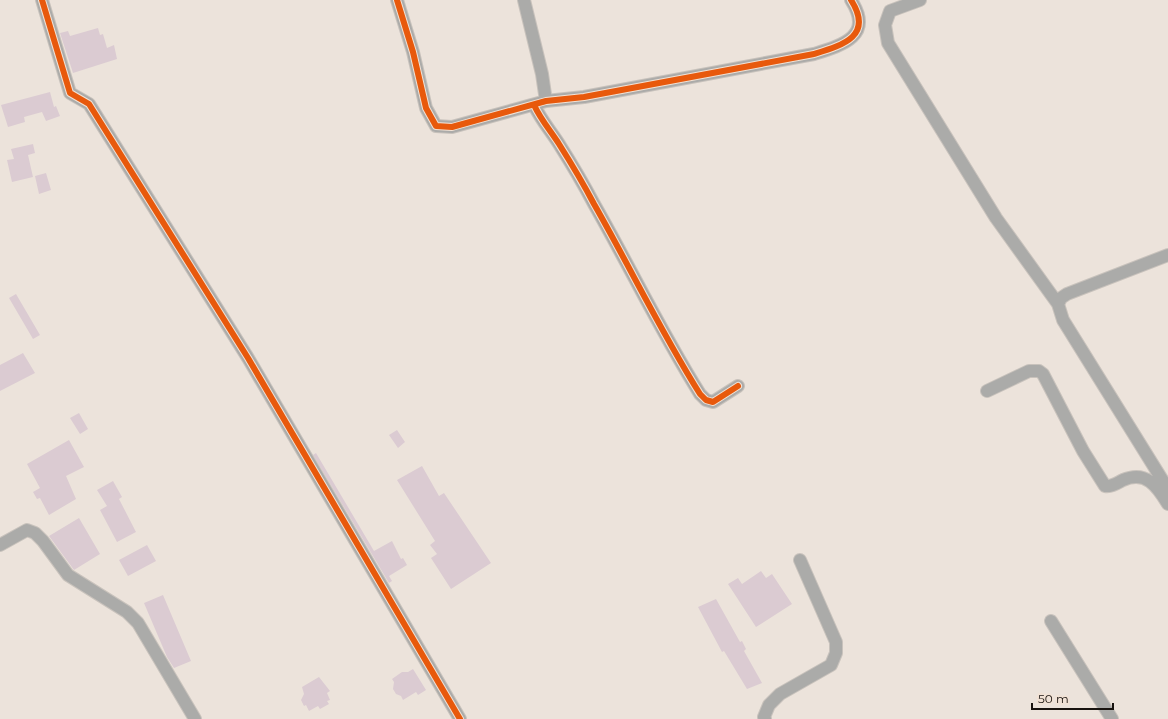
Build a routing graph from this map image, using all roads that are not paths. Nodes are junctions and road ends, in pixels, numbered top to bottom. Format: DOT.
graph roads {
  1 [pos="42,0"];
  2 [pos="397,0"];
  3 [pos="524,0"];
  4 [pos="850,0"];
  5 [pos="920,0"];
  6 [pos="546,102"];
  7 [pos="534,105"];
  8 [pos="1168,255"];
  9 [pos="1058,304"];
  10 [pos="738,386"];
  11 [pos="987,391"];
  12 [pos="1168,489"];
  13 [pos="1168,504"];
  14 [pos="0,545"];
  15 [pos="800,560"];
  16 [pos="1051,621"];
  17 [pos="195,719"];
  18 [pos="460,719"];
  19 [pos="765,719"];
  20 [pos="1112,719"];
  1 -- 18 [label="street"];
  2 -- 7 [label="street"];
  3 -- 6 [label="street"];
  4 -- 6 [label="street"];
  5 -- 9 [label="street"];
  6 -- 7 [label="street"];
  7 -- 10 [label="street"];
  8 -- 9 [label="street"];
  9 -- 12 [label="street"];
  11 -- 13 [label="street"];
  14 -- 17 [label="street"];
  15 -- 19 [label="street"];
  16 -- 20 [label="street"];
}
